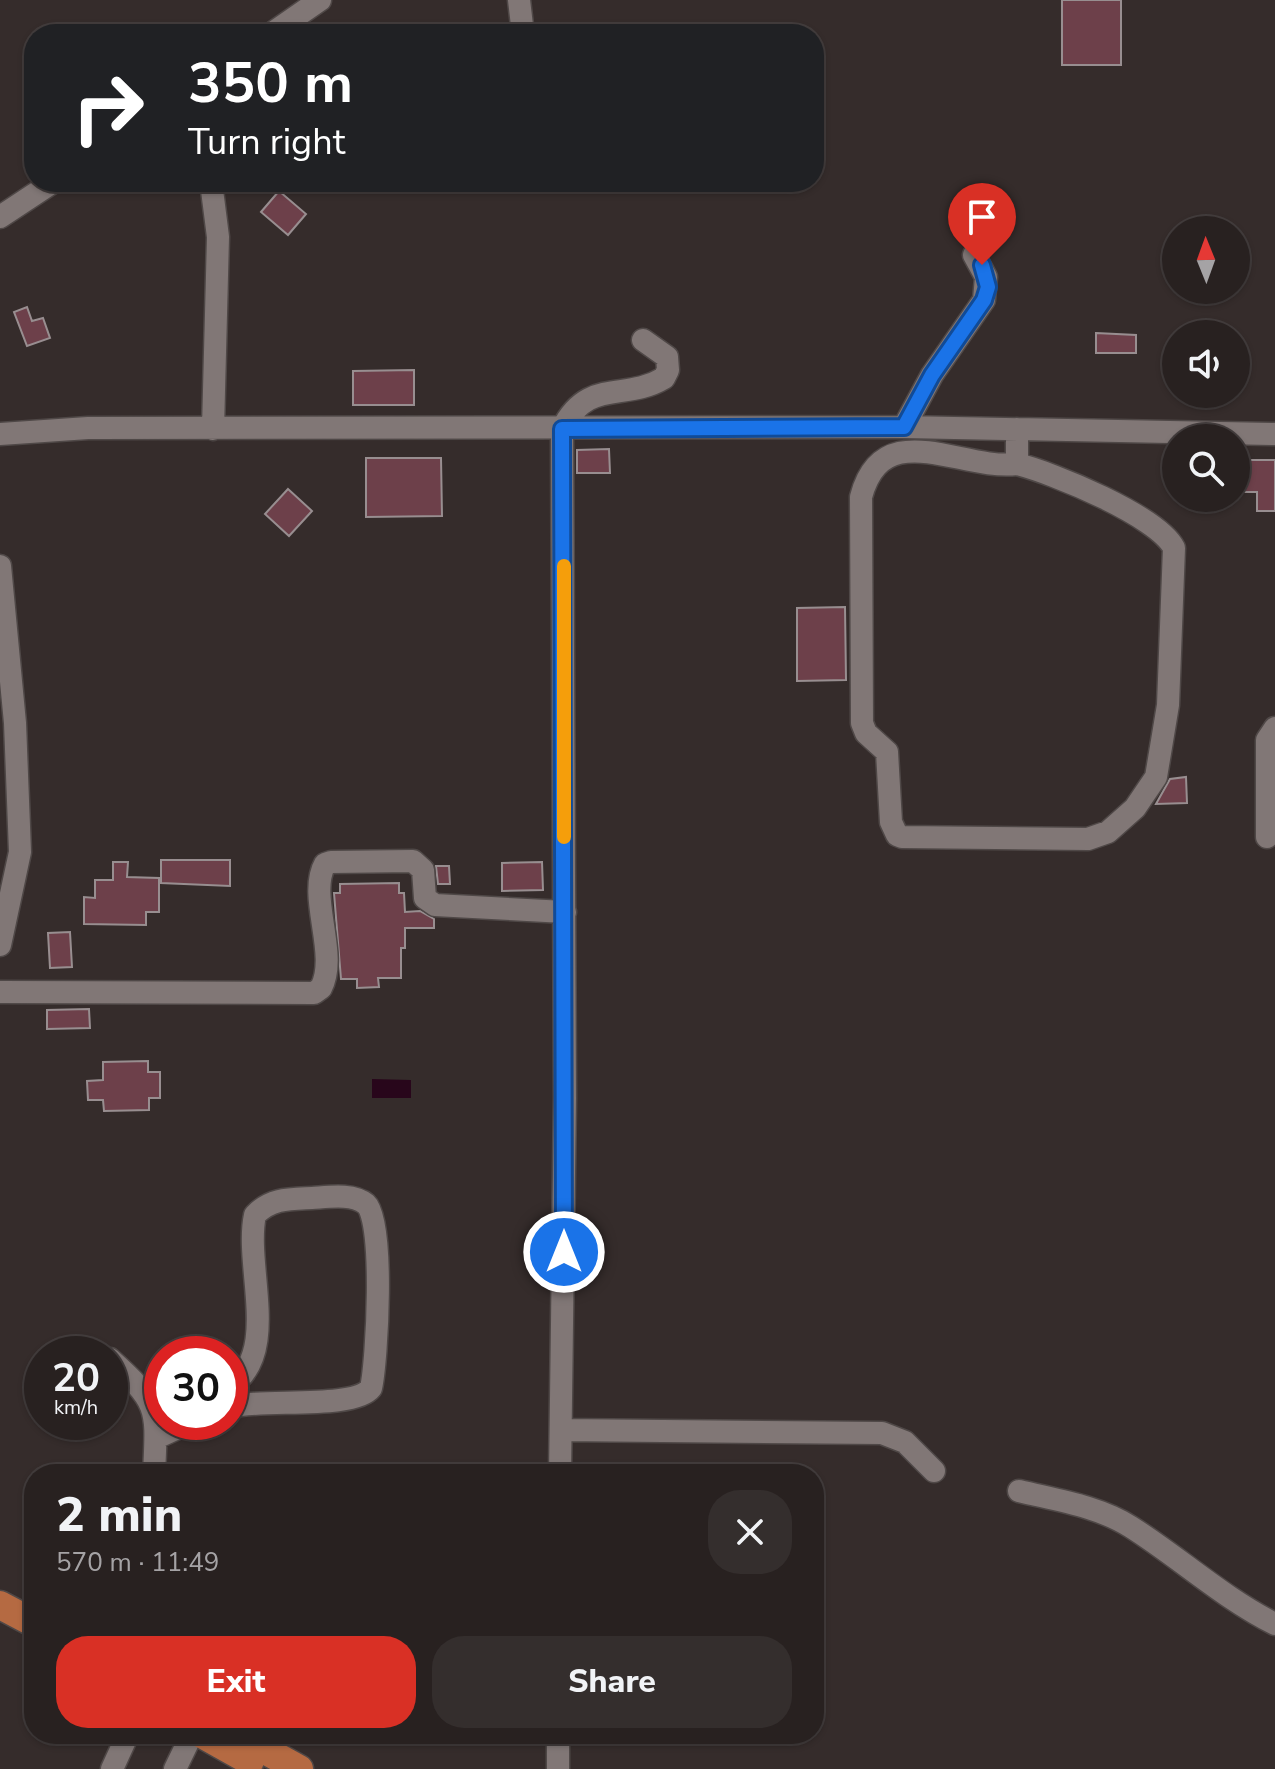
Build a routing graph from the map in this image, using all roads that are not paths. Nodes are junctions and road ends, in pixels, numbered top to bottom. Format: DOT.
graph roads {
  1 [pos="320,0"];
  2 [pos="519,0"];
  3 [pos="285,24"];
  4 [pos="522,24"];
  5 [pos="38,192"];
  6 [pos="212,192"];
  7 [pos="0,217"];
  8 [pos="974,255"];
  9 [pos="643,340"];
  10 [pos="904,427"];
  11 [pos="213,429"];
  12 [pos="562,429"];
  13 [pos="1017,429"];
  14 [pos="0,434"];
  15 [pos="1275,434"];
  16 [pos="1017,464"];
  17 [pos="0,566"];
  18 [pos="4,665"];
  19 [pos="8,724"];
  20 [pos="1275,728"];
  21 [pos="1267,837"];
  22 [pos="10,855"];
  23 [pos="565,912"];
  24 [pos="0,945"];
  25 [pos="0,992"];
  26 [pos="248,1371"];
  27 [pos="128,1376"];
  28 [pos="144,1391"];
  29 [pos="248,1404"];
  30 [pos="561,1430"];
  31 [pos="157,1440"];
  32 [pos="155,1464"];
  33 [pos="560,1464"];
  34 [pos="934,1471"];
  35 [pos="1019,1491"];
  36 [pos="0,1605"];
  37 [pos="24,1618"];
  38 [pos="1275,1624"];
  39 [pos="0,1626"];
  40 [pos="24,1639"];
  41 [pos="123,1744"];
  42 [pos="187,1744"];
  43 [pos="220,1744"];
  44 [pos="254,1744"];
  45 [pos="558,1744"];
  46 [pos="112,1769"];
  47 [pos="175,1769"];
  48 [pos="264,1769"];
  49 [pos="299,1769"];
  50 [pos="558,1769"];
  1 -- 3 [label="street"];
  2 -- 4 [label="street"];
  5 -- 7 [label="street"];
  6 -- 11 [label="street"];
  8 -- 10 [label="street"];
  9 -- 12 [label="street"];
  10 -- 12 [label="street"];
  10 -- 13 [label="street"];
  11 -- 12 [label="street"];
  11 -- 14 [label="street"];
  12 -- 23 [label="street"];
  13 -- 15 [label="street"];
  13 -- 16 [label="street"];
  16 -- 16 [label="street"];
  17 -- 18 [label="street"];
  18 -- 19 [label="street"];
  19 -- 22 [label="street"];
  20 -- 21 [label="street"];
  22 -- 24 [label="street"];
  23 -- 25 [label="street"];
  23 -- 30 [label="street"];
  26 -- 29 [label="street"];
  27 -- 28 [label="street"];
  30 -- 33 [label="street"];
  30 -- 34 [label="street"];
  31 -- 32 [label="street"];
  35 -- 38 [label="street"];
  36 -- 37 [label="main road"];
  39 -- 40 [label="main road"];
  41 -- 46 [label="street"];
  42 -- 47 [label="street"];
  43 -- 48 [label="main road"];
  44 -- 49 [label="main road"];
  45 -- 50 [label="street"];
}
